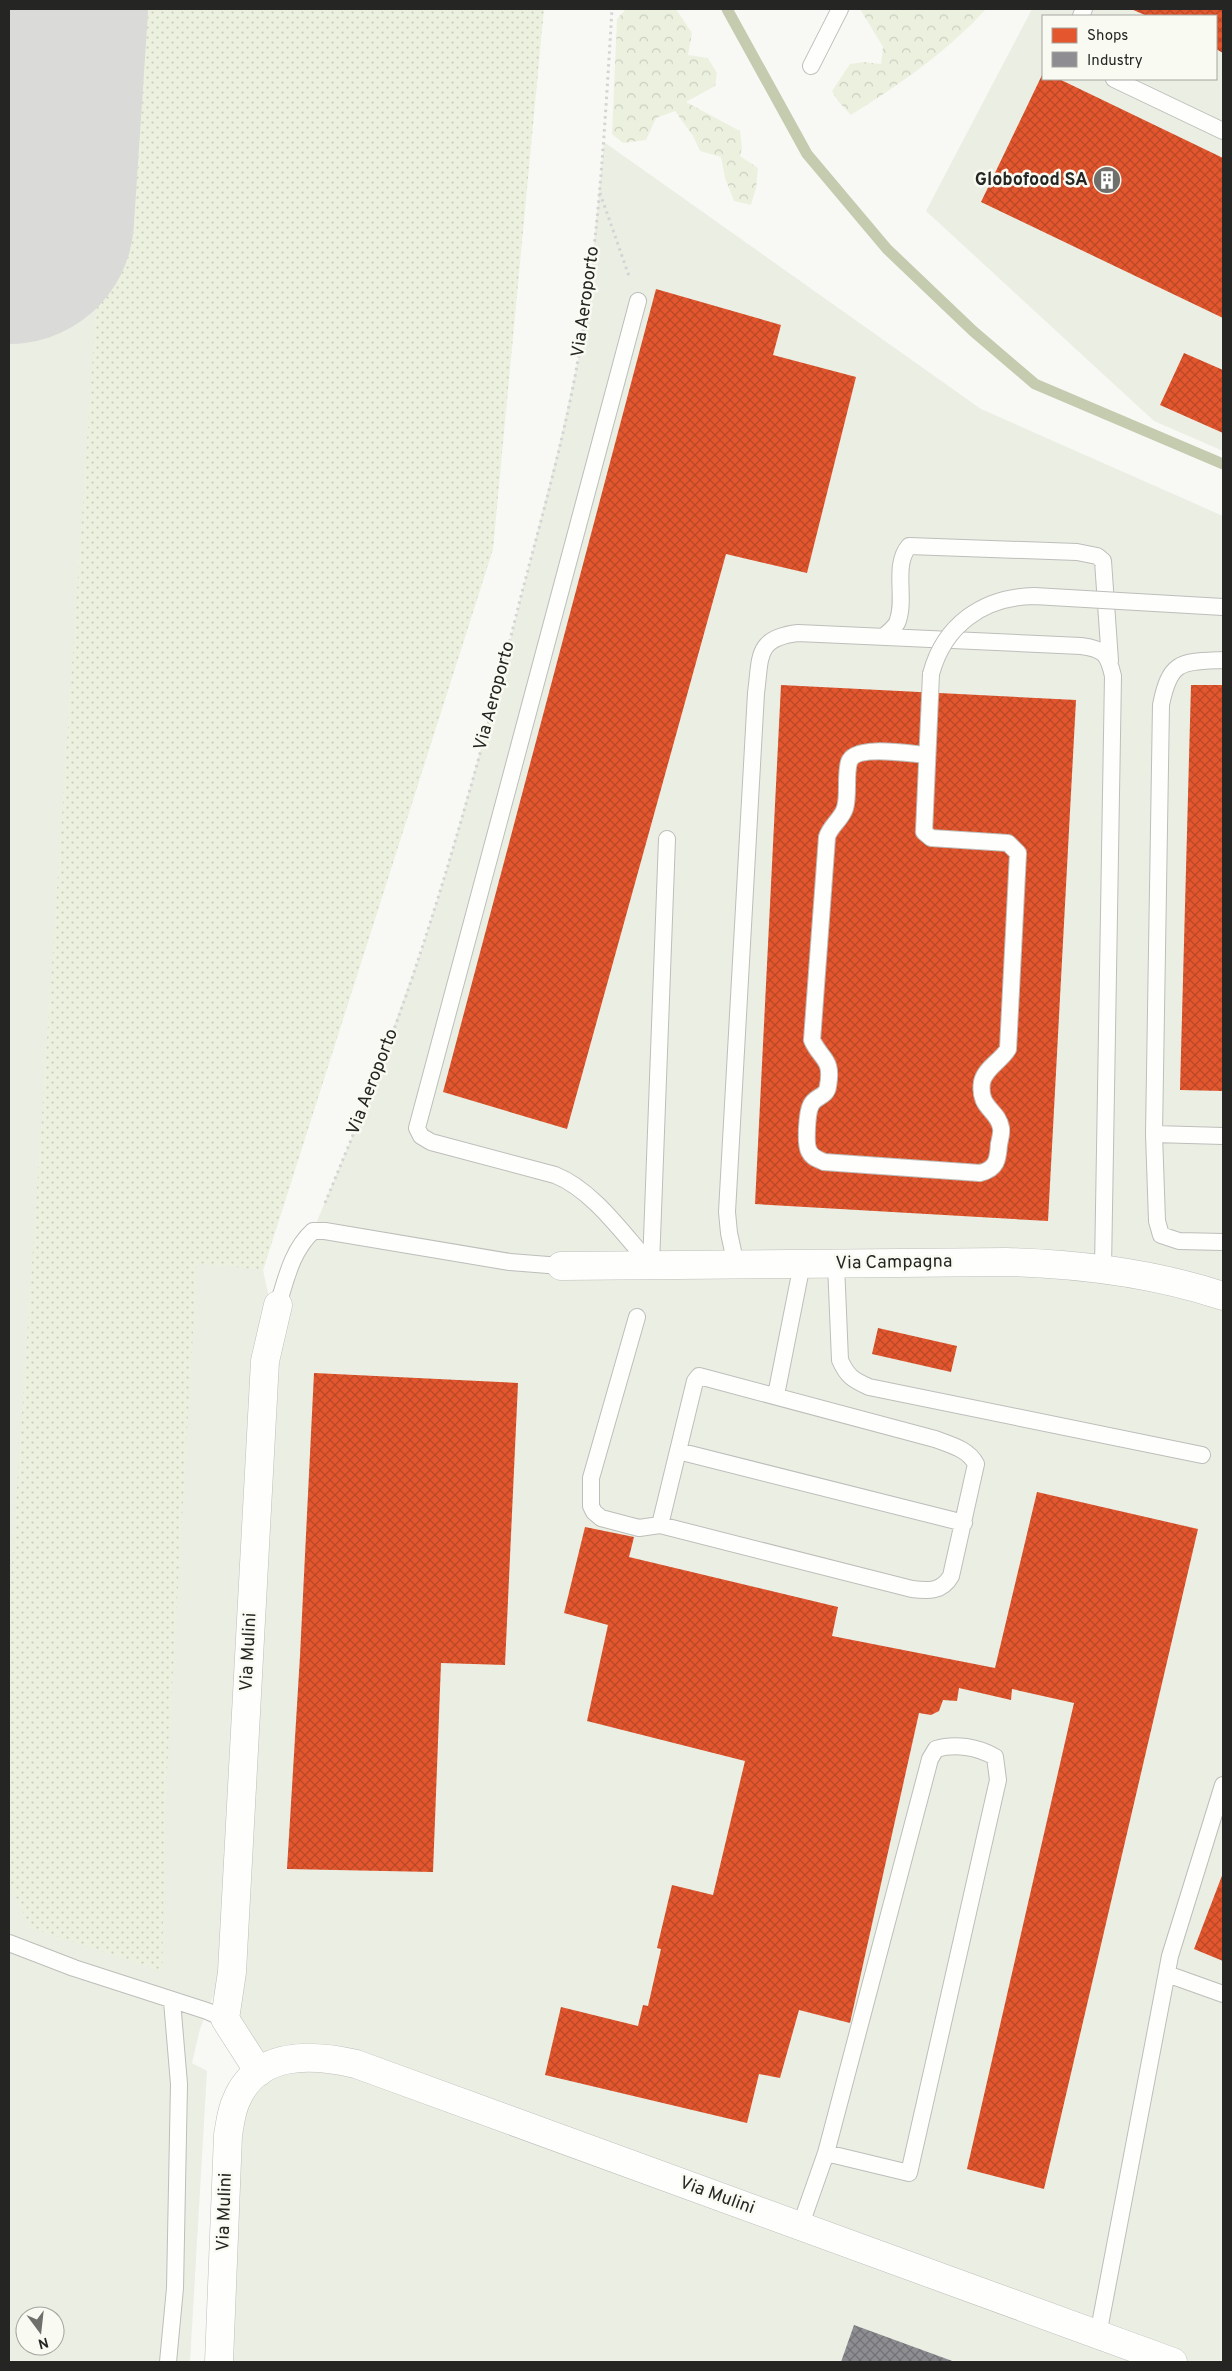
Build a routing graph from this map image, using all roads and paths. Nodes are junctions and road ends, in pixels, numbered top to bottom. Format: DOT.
graph roads {
  1 [pos="612,9"];
  2 [pos="840,9"];
  3 [pos="811,66"];
  4 [pos="1116,80"];
  5 [pos="1223,131"];
  6 [pos="599,192"];
  7 [pos="638,301"];
  8 [pos="1223,607"];
  9 [pos="883,637"];
  10 [pos="1223,660"];
  11 [pos="1110,661"];
  12 [pos="927,755"];
  13 [pos="667,839"];
  14 [pos="1154,1134"];
  15 [pos="1223,1136"];
  16 [pos="314,1231"];
  17 [pos="1223,1242"];
  18 [pos="802,1264"];
  19 [pos="836,1264"];
  20 [pos="651,1265"];
  21 [pos="736,1265"];
  22 [pos="561,1266"];
  23 [pos="1103,1268"];
  24 [pos="1223,1296"];
  25 [pos="278,1305"];
  26 [pos="637,1318"];
  27 [pos="776,1395"];
  28 [pos="678,1451"];
  29 [pos="1202,1456"];
  30 [pos="964,1523"];
  31 [pos="660,1525"];
  32 [pos="1223,1785"];
  33 [pos="9,1943"];
  34 [pos="1167,1974"];
  35 [pos="1223,1994"];
  36 [pos="172,2001"];
  37 [pos="225,2020"];
  38 [pos="259,2072"];
  39 [pos="826,2153"];
  40 [pos="800,2227"];
  41 [pos="1098,2336"];
  42 [pos="168,2362"];
  43 [pos="219,2362"];
  44 [pos="1172,2362"];
  1 -- 6 [label="path, Via Aeroporto"];
  2 -- 3 [label="lane"];
  4 -- 5 [label="lane"];
  6 -- 7 [label="path"];
  6 -- 16 [label="path, Via Aeroporto"];
  7 -- 20 [label="lane"];
  8 -- 12 [label="lane, bridge"];
  9 -- 11 [label="lane"];
  9 -- 11 [label="lane"];
  9 -- 21 [label="lane"];
  10 -- 14 [label="lane"];
  11 -- 23 [label="lane"];
  12 -- 12 [label="lane"];
  13 -- 20 [label="lane"];
  14 -- 15 [label="lane"];
  14 -- 17 [label="lane"];
  16 -- 22 [label="lane"];
  16 -- 25 [label="lane, Via Mulini"];
  18 -- 19 [label="street, Via Campagna"];
  18 -- 21 [label="street, Via Campagna"];
  18 -- 27 [label="lane"];
  19 -- 23 [label="street, Via Campagna"];
  19 -- 29 [label="lane"];
  20 -- 21 [label="street, Via Campagna"];
  20 -- 22 [label="street, Via Campagna"];
  23 -- 24 [label="street, Via Campagna"];
  25 -- 37 [label="street, Via Mulini"];
  26 -- 31 [label="lane"];
  27 -- 28 [label="lane"];
  27 -- 30 [label="lane"];
  28 -- 30 [label="lane"];
  28 -- 31 [label="lane"];
  30 -- 31 [label="lane"];
  32 -- 34 [label="lane"];
  33 -- 36 [label="lane"];
  34 -- 35 [label="lane"];
  34 -- 41 [label="lane"];
  36 -- 37 [label="lane"];
  36 -- 42 [label="lane"];
  37 -- 38 [label="street"];
  38 -- 40 [label="street, Via Mulini"];
  38 -- 43 [label="street, Via Mulini"];
  39 -- 39 [label="lane"];
  39 -- 40 [label="lane"];
  40 -- 41 [label="street, Via Mulini"];
  41 -- 44 [label="street, Via Mulini"];
}
